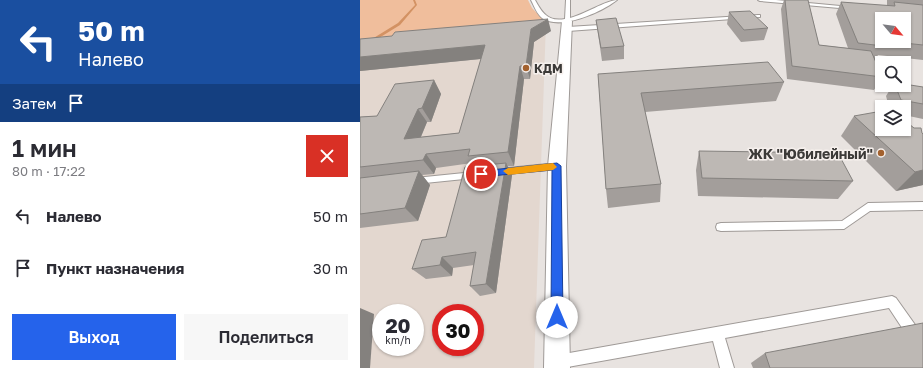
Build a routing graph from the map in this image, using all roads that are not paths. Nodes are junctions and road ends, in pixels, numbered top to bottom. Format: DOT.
graph roads {
  1 [pos="533,0"];
  2 [pos="568,0"];
  3 [pos="615,0"];
  4 [pos="760,0"];
  5 [pos="854,9"];
  6 [pos="758,16"];
  7 [pos="568,25"];
  8 [pos="557,166"];
  9 [pos="407,182"];
  10 [pos="923,206"];
  11 [pos="721,227"];
  12 [pos="717,333"];
  13 [pos="923,347"];
  14 [pos="557,365"];
  15 [pos="727,368"];
  1 -- 7 [label="lane"];
  2 -- 7 [label="lane"];
  3 -- 7 [label="lane"];
  4 -- 5 [label="lane"];
  6 -- 7 [label="lane"];
  7 -- 8 [label="street"];
  8 -- 9 [label="lane"];
  8 -- 14 [label="street"];
  10 -- 11 [label="lane"];
  12 -- 13 [label="lane"];
  12 -- 14 [label="lane"];
  12 -- 15 [label="lane"];
}
